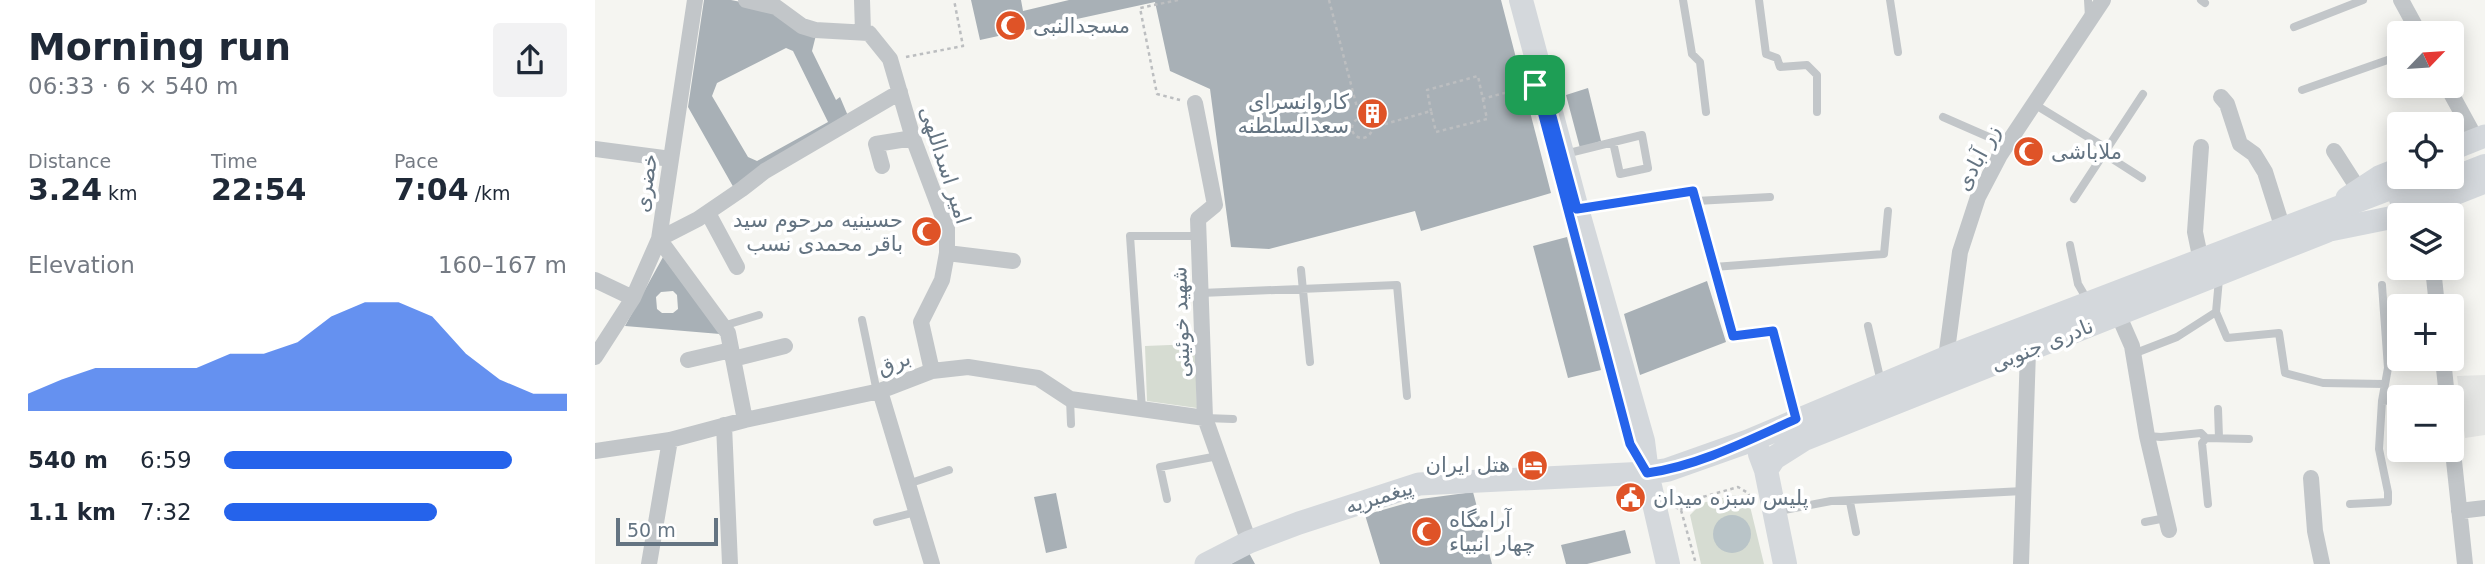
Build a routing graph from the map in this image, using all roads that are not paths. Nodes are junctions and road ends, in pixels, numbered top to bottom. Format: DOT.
graph roads {
  1 [pos="695,0"];
  2 [pos="746,0"];
  3 [pos="862,0"];
  4 [pos="1512,0"];
  5 [pos="1521,0"];
  6 [pos="1683,0"];
  7 [pos="1759,0"];
  8 [pos="1890,0"];
  9 [pos="2088,0"];
  10 [pos="2103,0"];
  11 [pos="2363,0"];
  12 [pos="2402,0"];
  13 [pos="2090,20"];
  14 [pos="2413,21"];
  15 [pos="2294,27"];
  16 [pos="863,32"];
  17 [pos="1898,52"];
  18 [pos="2387,60"];
  19 [pos="2302,90"];
  20 [pos="900,92"];
  21 [pos="2143,94"];
  22 [pos="2221,97"];
  23 [pos="2454,98"];
  24 [pos="1195,103"];
  25 [pos="2033,104"];
  26 [pos="1706,112"];
  27 [pos="1817,112"];
  28 [pos="1943,117"];
  29 [pos="913,138"];
  30 [pos="1613,142"];
  31 [pos="2482,142"];
  32 [pos="2007,145"];
  33 [pos="2464,146"];
  34 [pos="2200,147"];
  35 [pos="595,149"];
  36 [pos="2105,151"];
  37 [pos="2334,151"];
  38 [pos="1562,154"];
  39 [pos="2464,155"];
  40 [pos="671,159"];
  41 [pos="882,166"];
  42 [pos="2485,166"];
  43 [pos="2387,174"];
  44 [pos="2142,178"];
  45 [pos="2485,182"];
  46 [pos="2393,189"];
  47 [pos="2359,190"];
  48 [pos="1770,197"];
  49 [pos="2074,199"];
  50 [pos="1696,201"];
  51 [pos="2442,203"];
  52 [pos="1577,209"];
  53 [pos="1888,211"];
  54 [pos="708,213"];
  55 [pos="2387,217"];
  56 [pos="2321,223"];
  57 [pos="2283,229"];
  58 [pos="1198,236"];
  59 [pos="659,240"];
  60 [pos="2070,245"];
  61 [pos="947,253"];
  62 [pos="1013,261"];
  63 [pos="737,267"];
  64 [pos="1714,267"];
  65 [pos="2210,267"];
  66 [pos="1301,270"];
  67 [pos="595,279"];
  68 [pos="2382,285"];
  69 [pos="1302,289"];
  70 [pos="1201,293"];
  71 [pos="633,298"];
  72 [pos="2089,303"];
  73 [pos="2216,312"];
  74 [pos="2118,314"];
  75 [pos="759,315"];
  76 [pos="862,320"];
  77 [pos="723,326"];
  78 [pos="1868,326"];
  79 [pos="785,346"];
  80 [pos="2028,351"];
  81 [pos="732,354"];
  82 [pos="2133,354"];
  83 [pos="595,357"];
  84 [pos="1946,358"];
  85 [pos="688,360"];
  86 [pos="1310,362"];
  87 [pos="932,371"];
  88 [pos="2385,384"];
  89 [pos="1882,385"];
  90 [pos="879,392"];
  91 [pos="1407,396"];
  92 [pos="1070,399"];
  93 [pos="2382,401"];
  94 [pos="2387,401"];
  95 [pos="1142,409"];
  96 [pos="2218,410"];
  97 [pos="1205,418"];
  98 [pos="1233,419"];
  99 [pos="1796,419"];
  100 [pos="745,420"];
  101 [pos="1071,424"];
  102 [pos="724,425"];
  103 [pos="2147,436"];
  104 [pos="1756,437"];
  105 [pos="2206,438"];
  106 [pos="2219,438"];
  107 [pos="2249,439"];
  108 [pos="670,440"];
  109 [pos="595,451"];
  110 [pos="1218,456"];
  111 [pos="2454,462"];
  112 [pos="1772,463"];
  113 [pos="949,470"];
  114 [pos="1647,473"];
  115 [pos="2311,478"];
  116 [pos="908,484"];
  117 [pos="2023,491"];
  118 [pos="1167,499"];
  119 [pos="1850,502"];
  120 [pos="2208,504"];
  121 [pos="2350,504"];
  122 [pos="2485,508"];
  123 [pos="2459,511"];
  124 [pos="916,512"];
  125 [pos="1764,512"];
  126 [pos="877,522"];
  127 [pos="2145,522"];
  128 [pos="2167,524"];
  129 [pos="1856,532"];
  130 [pos="1249,542"];
  131 [pos="649,564"];
  132 [pos="730,564"];
  133 [pos="932,564"];
  134 [pos="1206,564"];
  135 [pos="1668,564"];
  136 [pos="1785,564"];
  137 [pos="2021,564"];
  138 [pos="2322,564"];
  139 [pos="2465,564"];
  1 -- 40 [label="street, خضری"];
  2 -- 16 [label="street"];
  3 -- 16 [label="street"];
  4 -- 114 [label="main road"];
  5 -- 38 [label="main road"];
  6 -- 26 [label="lane"];
  7 -- 27 [label="lane"];
  8 -- 17 [label="lane"];
  9 -- 13 [label="lane"];
  10 -- 13 [label="street, زر آبادی"];
  11 -- 15 [label="lane"];
  12 -- 14 [label="street"];
  13 -- 25 [label="street, زر آبادی"];
  16 -- 20 [label="street, امیر اسداللهی"];
  18 -- 19 [label="lane"];
  20 -- 29 [label="street, امیر اسداللهی"];
  20 -- 54 [label="street"];
  21 -- 36 [label="lane"];
  22 -- 57 [label="street"];
  23 -- 31 [label="street"];
  24 -- 58 [label="street, شهید خوئینی"];
  25 -- 32 [label="street, زر آبادی"];
  25 -- 36 [label="lane"];
  28 -- 32 [label="lane"];
  29 -- 41 [label="street"];
  29 -- 61 [label="street, امیر اسداللهی"];
  30 -- 30 [label="lane"];
  30 -- 38 [label="lane"];
  31 -- 33 [label="main road"];
  31 -- 39 [label="main road"];
  32 -- 84 [label="street, زر آبادی"];
  34 -- 65 [label="street"];
  35 -- 40 [label="street"];
  36 -- 44 [label="lane"];
  36 -- 49 [label="lane"];
  37 -- 47 [label="street"];
  38 -- 52 [label="main road"];
  40 -- 59 [label="street, خضری"];
  42 -- 56 [label="main road, نادری جنوبی"];
  43 -- 47 [label="main road, نادری جنوبی"];
  45 -- 51 [label="main road, نادری جنوبی"];
  46 -- 56 [label="main road, نادری جنوبی"];
  47 -- 56 [label="main road, نادری جنوبی"];
  48 -- 50 [label="lane"];
  50 -- 52 [label="lane"];
  50 -- 64 [label="lane"];
  52 -- 114 [label="main road"];
  53 -- 64 [label="lane"];
  54 -- 59 [label="street"];
  54 -- 63 [label="street"];
  55 -- 56 [label="main road, نادری جنوبی"];
  56 -- 57 [label="main road, نادری جنوبی"];
  56 -- 65 [label="main road, نادری جنوبی"];
  57 -- 65 [label="main road, نادری جنوبی"];
  58 -- 70 [label="street, شهید خوئینی"];
  58 -- 95 [label="lane"];
  59 -- 71 [label="street, خضری"];
  59 -- 77 [label="street"];
  60 -- 72 [label="lane"];
  61 -- 62 [label="street"];
  61 -- 87 [label="street, امیر اسداللهی"];
  64 -- 99 [label="lane"];
  65 -- 72 [label="main road, نادری جنوبی"];
  65 -- 73 [label="lane"];
  65 -- 74 [label="main road, نادری جنوبی"];
  66 -- 69 [label="lane"];
  67 -- 71 [label="street"];
  68 -- 88 [label="lane"];
  69 -- 70 [label="lane"];
  69 -- 86 [label="lane"];
  69 -- 91 [label="lane"];
  70 -- 97 [label="street, شهید خوئینی"];
  71 -- 83 [label="street, خضری"];
  72 -- 84 [label="main road, نادری جنوبی"];
  73 -- 82 [label="lane"];
  73 -- 88 [label="lane"];
  74 -- 80 [label="main road, نادری جنوبی"];
  74 -- 82 [label="street"];
  75 -- 77 [label="lane"];
  76 -- 90 [label="lane"];
  77 -- 81 [label="street"];
  78 -- 89 [label="lane"];
  79 -- 81 [label="street"];
  80 -- 112 [label="main road, نادری جنوبی"];
  80 -- 117 [label="street"];
  81 -- 85 [label="street"];
  81 -- 100 [label="street"];
  82 -- 103 [label="street"];
  84 -- 89 [label="main road, نادری جنوبی"];
  87 -- 90 [label="street, برق"];
  87 -- 92 [label="street, برق"];
  88 -- 93 [label="lane"];
  89 -- 99 [label="main road, نادری جنوبی"];
  90 -- 100 [label="street, برق"];
  90 -- 116 [label="street"];
  92 -- 95 [label="street, برق"];
  92 -- 101 [label="lane"];
  93 -- 94 [label="lane"];
  93 -- 121 [label="lane"];
  95 -- 97 [label="street, برق"];
  96 -- 106 [label="lane"];
  97 -- 98 [label="lane"];
  97 -- 110 [label="street, شهید خوئینی"];
  99 -- 104 [label="main road, نادری جنوبی"];
  100 -- 102 [label="street, برق"];
  102 -- 108 [label="street, برق"];
  102 -- 132 [label="street"];
  103 -- 105 [label="lane"];
  103 -- 128 [label="street"];
  104 -- 112 [label="main road"];
  104 -- 114 [label="main road, نادری جنوبی"];
  105 -- 106 [label="lane"];
  105 -- 120 [label="lane"];
  106 -- 107 [label="lane"];
  108 -- 109 [label="street, برق"];
  108 -- 131 [label="street"];
  110 -- 118 [label="lane"];
  110 -- 130 [label="street, شهید خوئینی"];
  111 -- 123 [label="street"];
  112 -- 125 [label="main road"];
  113 -- 116 [label="lane"];
  114 -- 130 [label="main road, پیغمبریه"];
  114 -- 135 [label="main road"];
  115 -- 138 [label="street"];
  116 -- 124 [label="street"];
  117 -- 119 [label="lane"];
  117 -- 137 [label="street"];
  119 -- 125 [label="lane"];
  119 -- 129 [label="lane"];
  122 -- 123 [label="street"];
  123 -- 139 [label="street"];
  124 -- 126 [label="lane"];
  124 -- 133 [label="street"];
  125 -- 136 [label="main road"];
  127 -- 128 [label="lane"];
  130 -- 134 [label="main road, پیغمبریه"];
}
